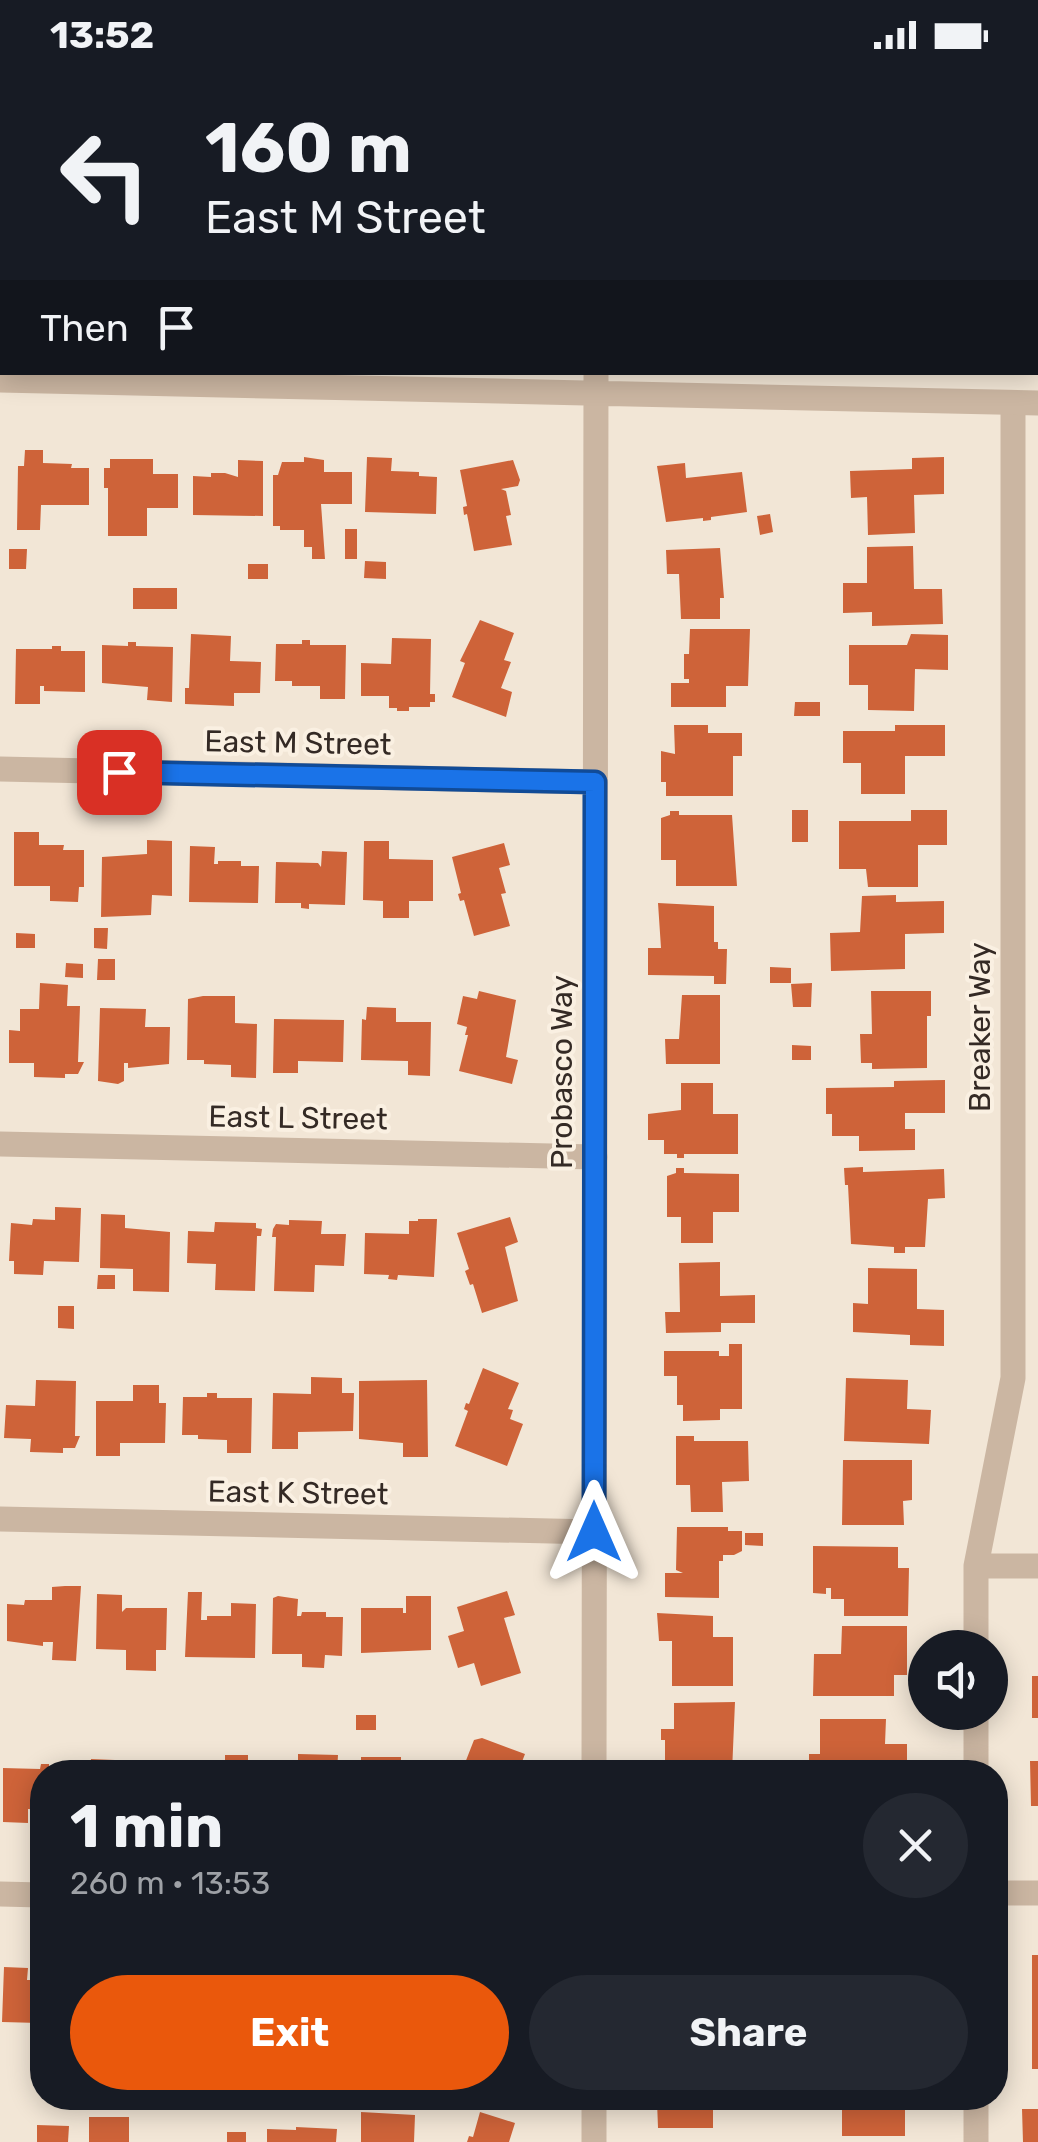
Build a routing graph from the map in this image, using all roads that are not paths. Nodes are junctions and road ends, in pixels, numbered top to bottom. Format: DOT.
graph roads {
  1 [pos="0,380"];
  2 [pos="596,383"];
  3 [pos="1025,403"];
  4 [pos="0,769"];
  5 [pos="595,782"];
  6 [pos="0,1144"];
  7 [pos="595,1157"];
  8 [pos="0,1519"];
  9 [pos="594,1532"];
  10 [pos="976,1566"];
  11 [pos="1038,1566"];
  12 [pos="976,1630"];
  13 [pos="976,1730"];
  14 [pos="594,1760"];
  15 [pos="976,1760"];
  16 [pos="1008,1892"];
  17 [pos="1038,1893"];
  18 [pos="0,1894"];
  19 [pos="30,1895"];
  20 [pos="594,2110"];
  21 [pos="976,2110"];
  22 [pos="594,2142"];
  23 [pos="976,2142"];
  1 -- 2 [label="street"];
  2 -- 3 [label="street"];
  2 -- 5 [label="street, Probasco Way"];
  3 -- 10 [label="street, Breaker Way"];
  4 -- 5 [label="street, East M Street"];
  5 -- 7 [label="street, Probasco Way"];
  6 -- 7 [label="street, East L Street"];
  7 -- 9 [label="street, Probasco Way"];
  8 -- 9 [label="street, East K Street"];
  9 -- 14 [label="street, Probasco Way"];
  10 -- 11 [label="street"];
  10 -- 12 [label="street, Breaker Way"];
  13 -- 15 [label="street"];
  16 -- 17 [label="street"];
  18 -- 19 [label="street"];
  20 -- 22 [label="street"];
  21 -- 23 [label="street"];
}
